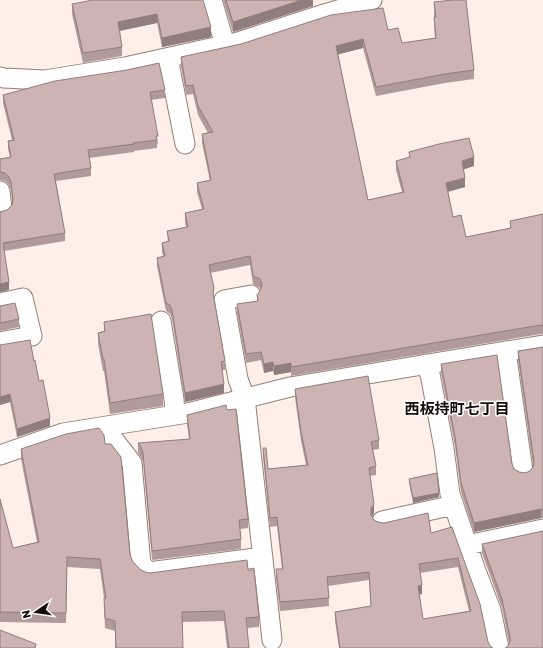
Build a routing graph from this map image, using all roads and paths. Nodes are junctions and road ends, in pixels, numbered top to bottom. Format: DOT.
graph roads {
  1 [pos="212,0"];
  2 [pos="372,0"];
  3 [pos="225,45"];
  4 [pos="168,58"];
  5 [pos="0,77"];
  6 [pos="186,144"];
  7 [pos="0,192"];
  8 [pos="0,209"];
  9 [pos="251,295"];
  10 [pos="0,303"];
  11 [pos="161,321"];
  12 [pos="0,342"];
  13 [pos="543,345"];
  14 [pos="506,351"];
  15 [pos="424,364"];
  16 [pos="245,398"];
  17 [pos="175,415"];
  18 [pos="104,427"];
  19 [pos="0,455"];
  20 [pos="523,471"];
  21 [pos="454,505"];
  22 [pos="382,521"];
  23 [pos="543,529"];
  24 [pos="467,545"];
  25 [pos="263,557"];
  26 [pos="272,640"];
  27 [pos="499,648"];
  1 -- 3 [label="street"];
  2 -- 3 [label="street"];
  3 -- 4 [label="street"];
  4 -- 5 [label="street"];
  4 -- 6 [label="street"];
  7 -- 8 [label="street"];
  9 -- 16 [label="street"];
  10 -- 12 [label="street"];
  11 -- 17 [label="street"];
  13 -- 14 [label="street"];
  14 -- 15 [label="street"];
  14 -- 20 [label="street"];
  15 -- 16 [label="street"];
  15 -- 21 [label="street"];
  16 -- 17 [label="street"];
  16 -- 25 [label="street"];
  17 -- 18 [label="street"];
  18 -- 19 [label="street"];
  18 -- 25 [label="street"];
  21 -- 22 [label="street"];
  21 -- 24 [label="street"];
  23 -- 24 [label="street"];
  24 -- 27 [label="street"];
  25 -- 26 [label="street"];
}
